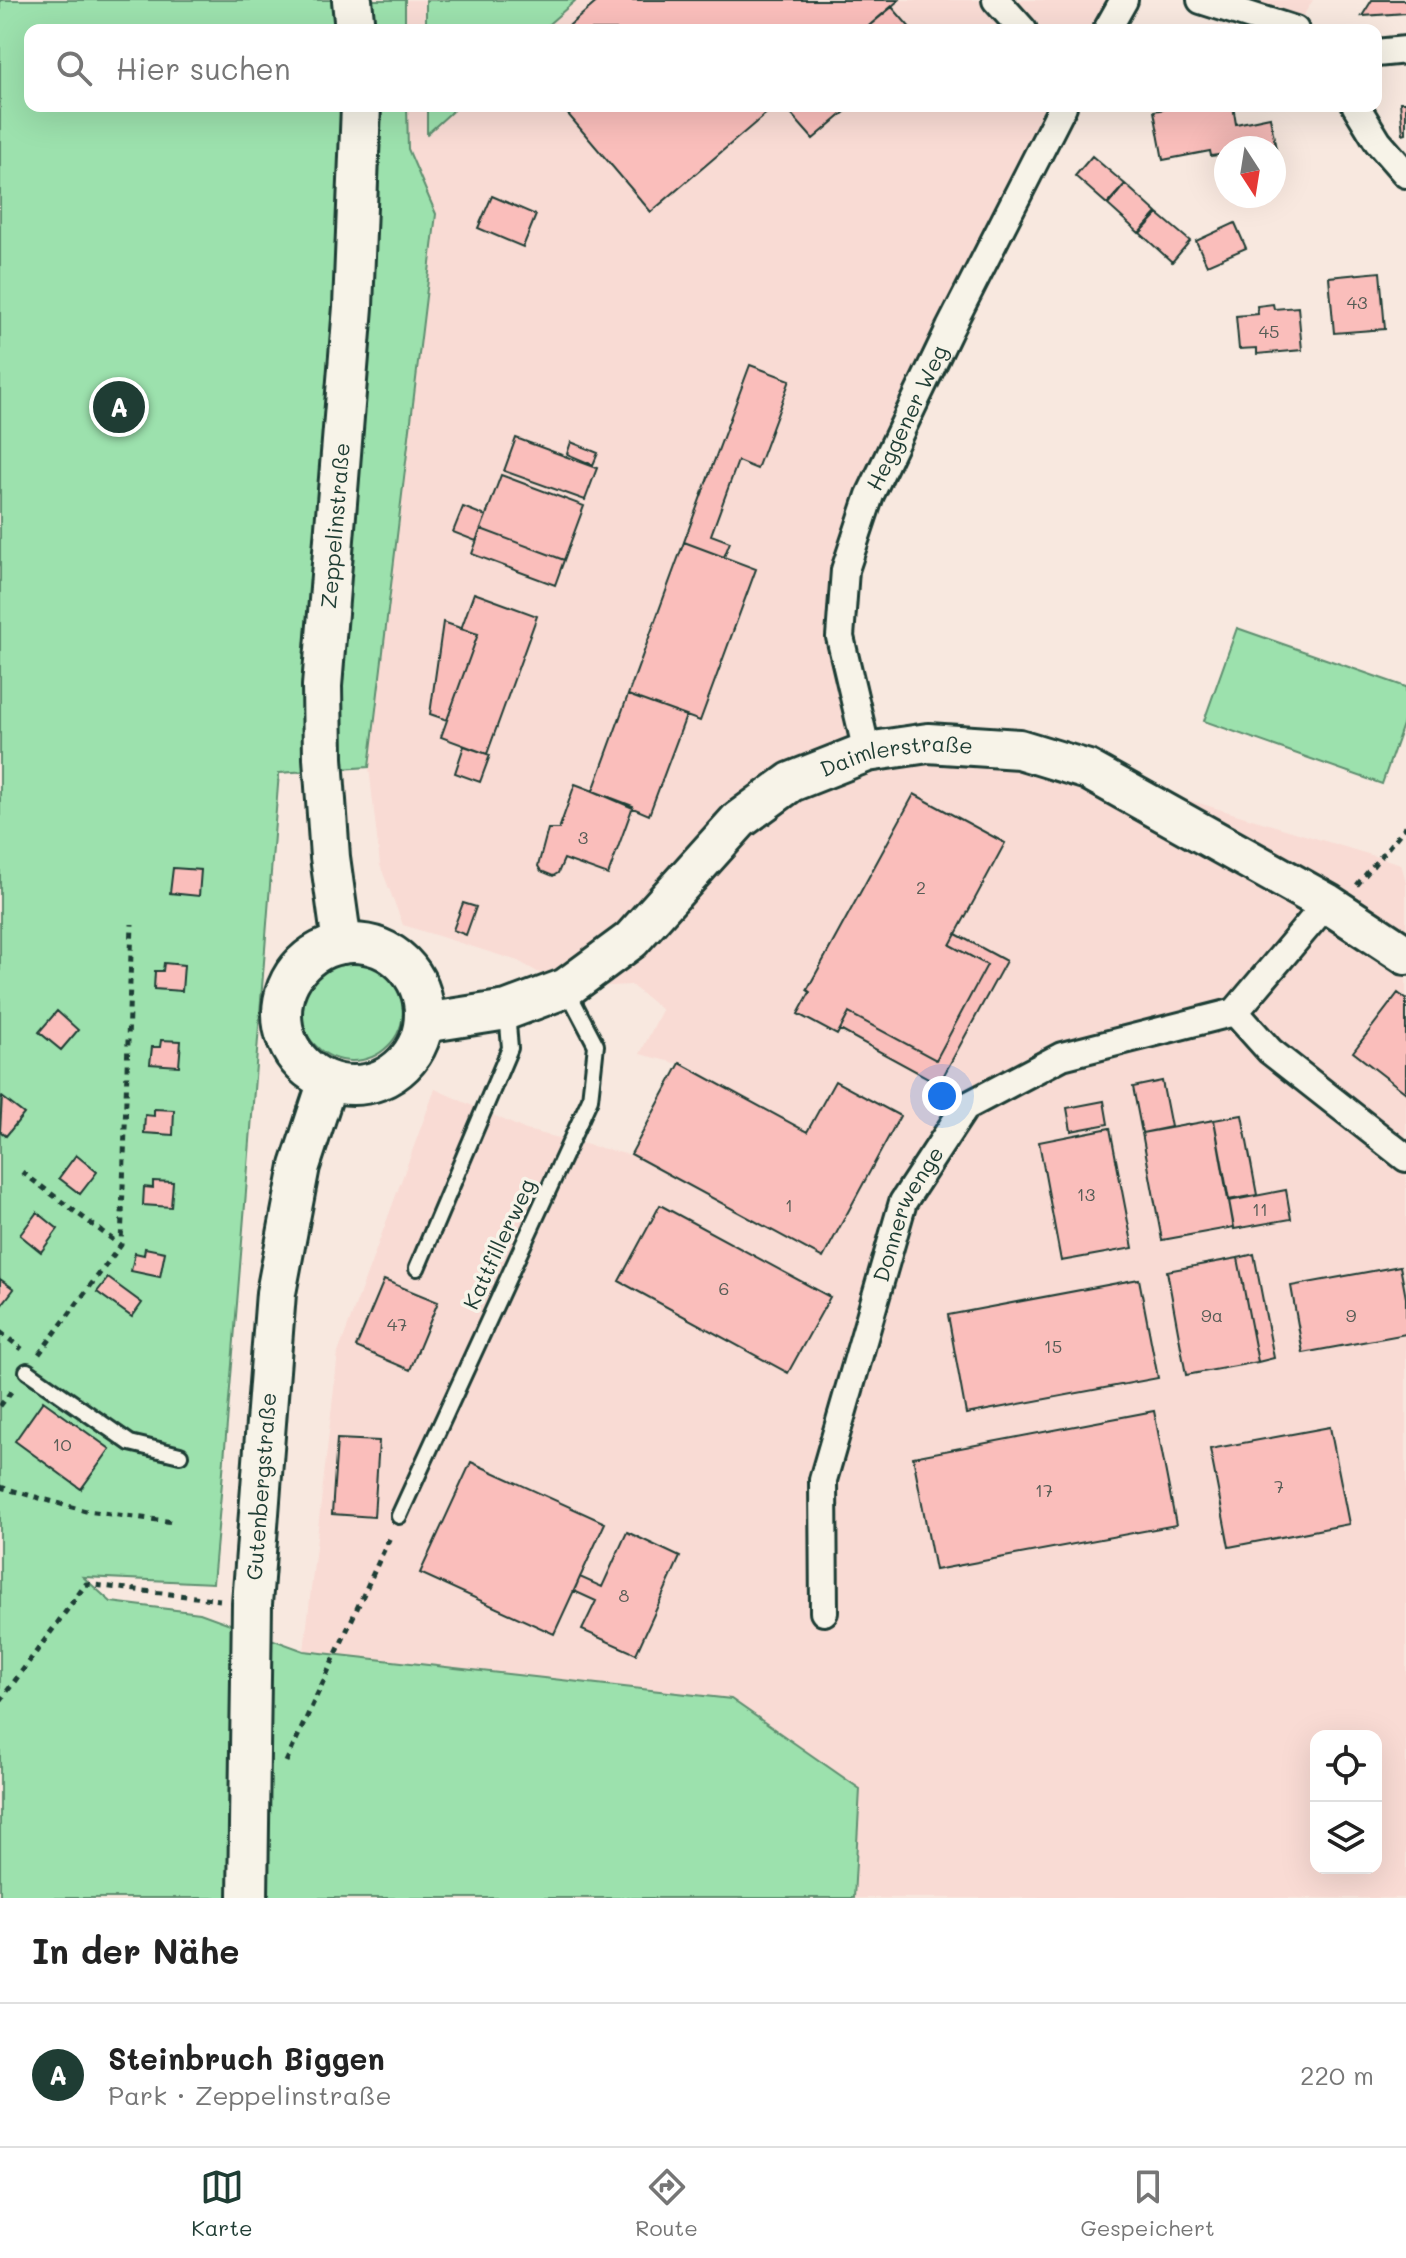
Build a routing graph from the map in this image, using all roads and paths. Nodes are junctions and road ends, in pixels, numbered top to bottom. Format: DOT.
graph roads {
  1 [pos="352,0"];
  2 [pos="996,0"];
  3 [pos="1124,0"];
  4 [pos="1201,0"];
  5 [pos="354,24"];
  6 [pos="1018,24"];
  7 [pos="1110,24"];
  8 [pos="1276,24"];
  9 [pos="1406,50"];
  10 [pos="1382,52"];
  11 [pos="361,112"];
  12 [pos="1060,112"];
  13 [pos="1360,112"];
  14 [pos="1406,174"];
  15 [pos="867,752"];
  16 [pos="1406,826"];
  17 [pos="1342,889"];
  18 [pos="1369,894"];
  19 [pos="132,924"];
  20 [pos="342,944"];
  21 [pos="1406,955"];
  22 [pos="566,988"];
  23 [pos="507,1010"];
  24 [pos="1235,1012"];
  25 [pos="424,1023"];
  26 [pos="328,1081"];
  27 [pos="1406,1158"];
  28 [pos="22,1172"];
  29 [pos="121,1245"];
  30 [pos="417,1268"];
  31 [pos="0,1332"];
  32 [pos="31,1365"];
  33 [pos="0,1406"];
  34 [pos="180,1455"];
  35 [pos="0,1487"];
  36 [pos="399,1516"];
  37 [pos="174,1522"];
  38 [pos="252,1604"];
  39 [pos="824,1612"];
  40 [pos="0,1701"];
  41 [pos="248,1803"];
  42 [pos="248,1898"];
  1 -- 5 [label="main road"];
  2 -- 6 [label="street"];
  3 -- 7 [label="street"];
  4 -- 8 [label="street"];
  9 -- 10 [label="street"];
  11 -- 20 [label="main road, Zeppelinstraße"];
  12 -- 15 [label="street, Heggener Weg"];
  13 -- 14 [label="street"];
  15 -- 17 [label="main road, Daimlerstraße"];
  15 -- 22 [label="main road, Daimlerstraße"];
  16 -- 17 [label="path"];
  17 -- 18 [label="path"];
  17 -- 21 [label="main road, Daimlerstraße"];
  17 -- 24 [label="street"];
  19 -- 29 [label="path"];
  20 -- 25 [label="main road"];
  20 -- 26 [label="main road"];
  22 -- 23 [label="main road, Daimlerstraße"];
  22 -- 36 [label="lane, Kattfillerweg"];
  23 -- 25 [label="main road, Daimlerstraße"];
  23 -- 30 [label="lane"];
  24 -- 27 [label="street"];
  24 -- 39 [label="street, Donnerwenge"];
  25 -- 26 [label="main road"];
  26 -- 38 [label="main road, Gutenbergstraße"];
  28 -- 29 [label="path"];
  29 -- 32 [label="path"];
  31 -- 32 [label="path"];
  32 -- 33 [label="path"];
  32 -- 34 [label="lane"];
  35 -- 37 [label="path"];
  36 -- 41 [label="path"];
  38 -- 40 [label="path"];
  38 -- 41 [label="main road, Gutenbergstraße"];
  41 -- 42 [label="main road, Gutenbergstraße"];
}
